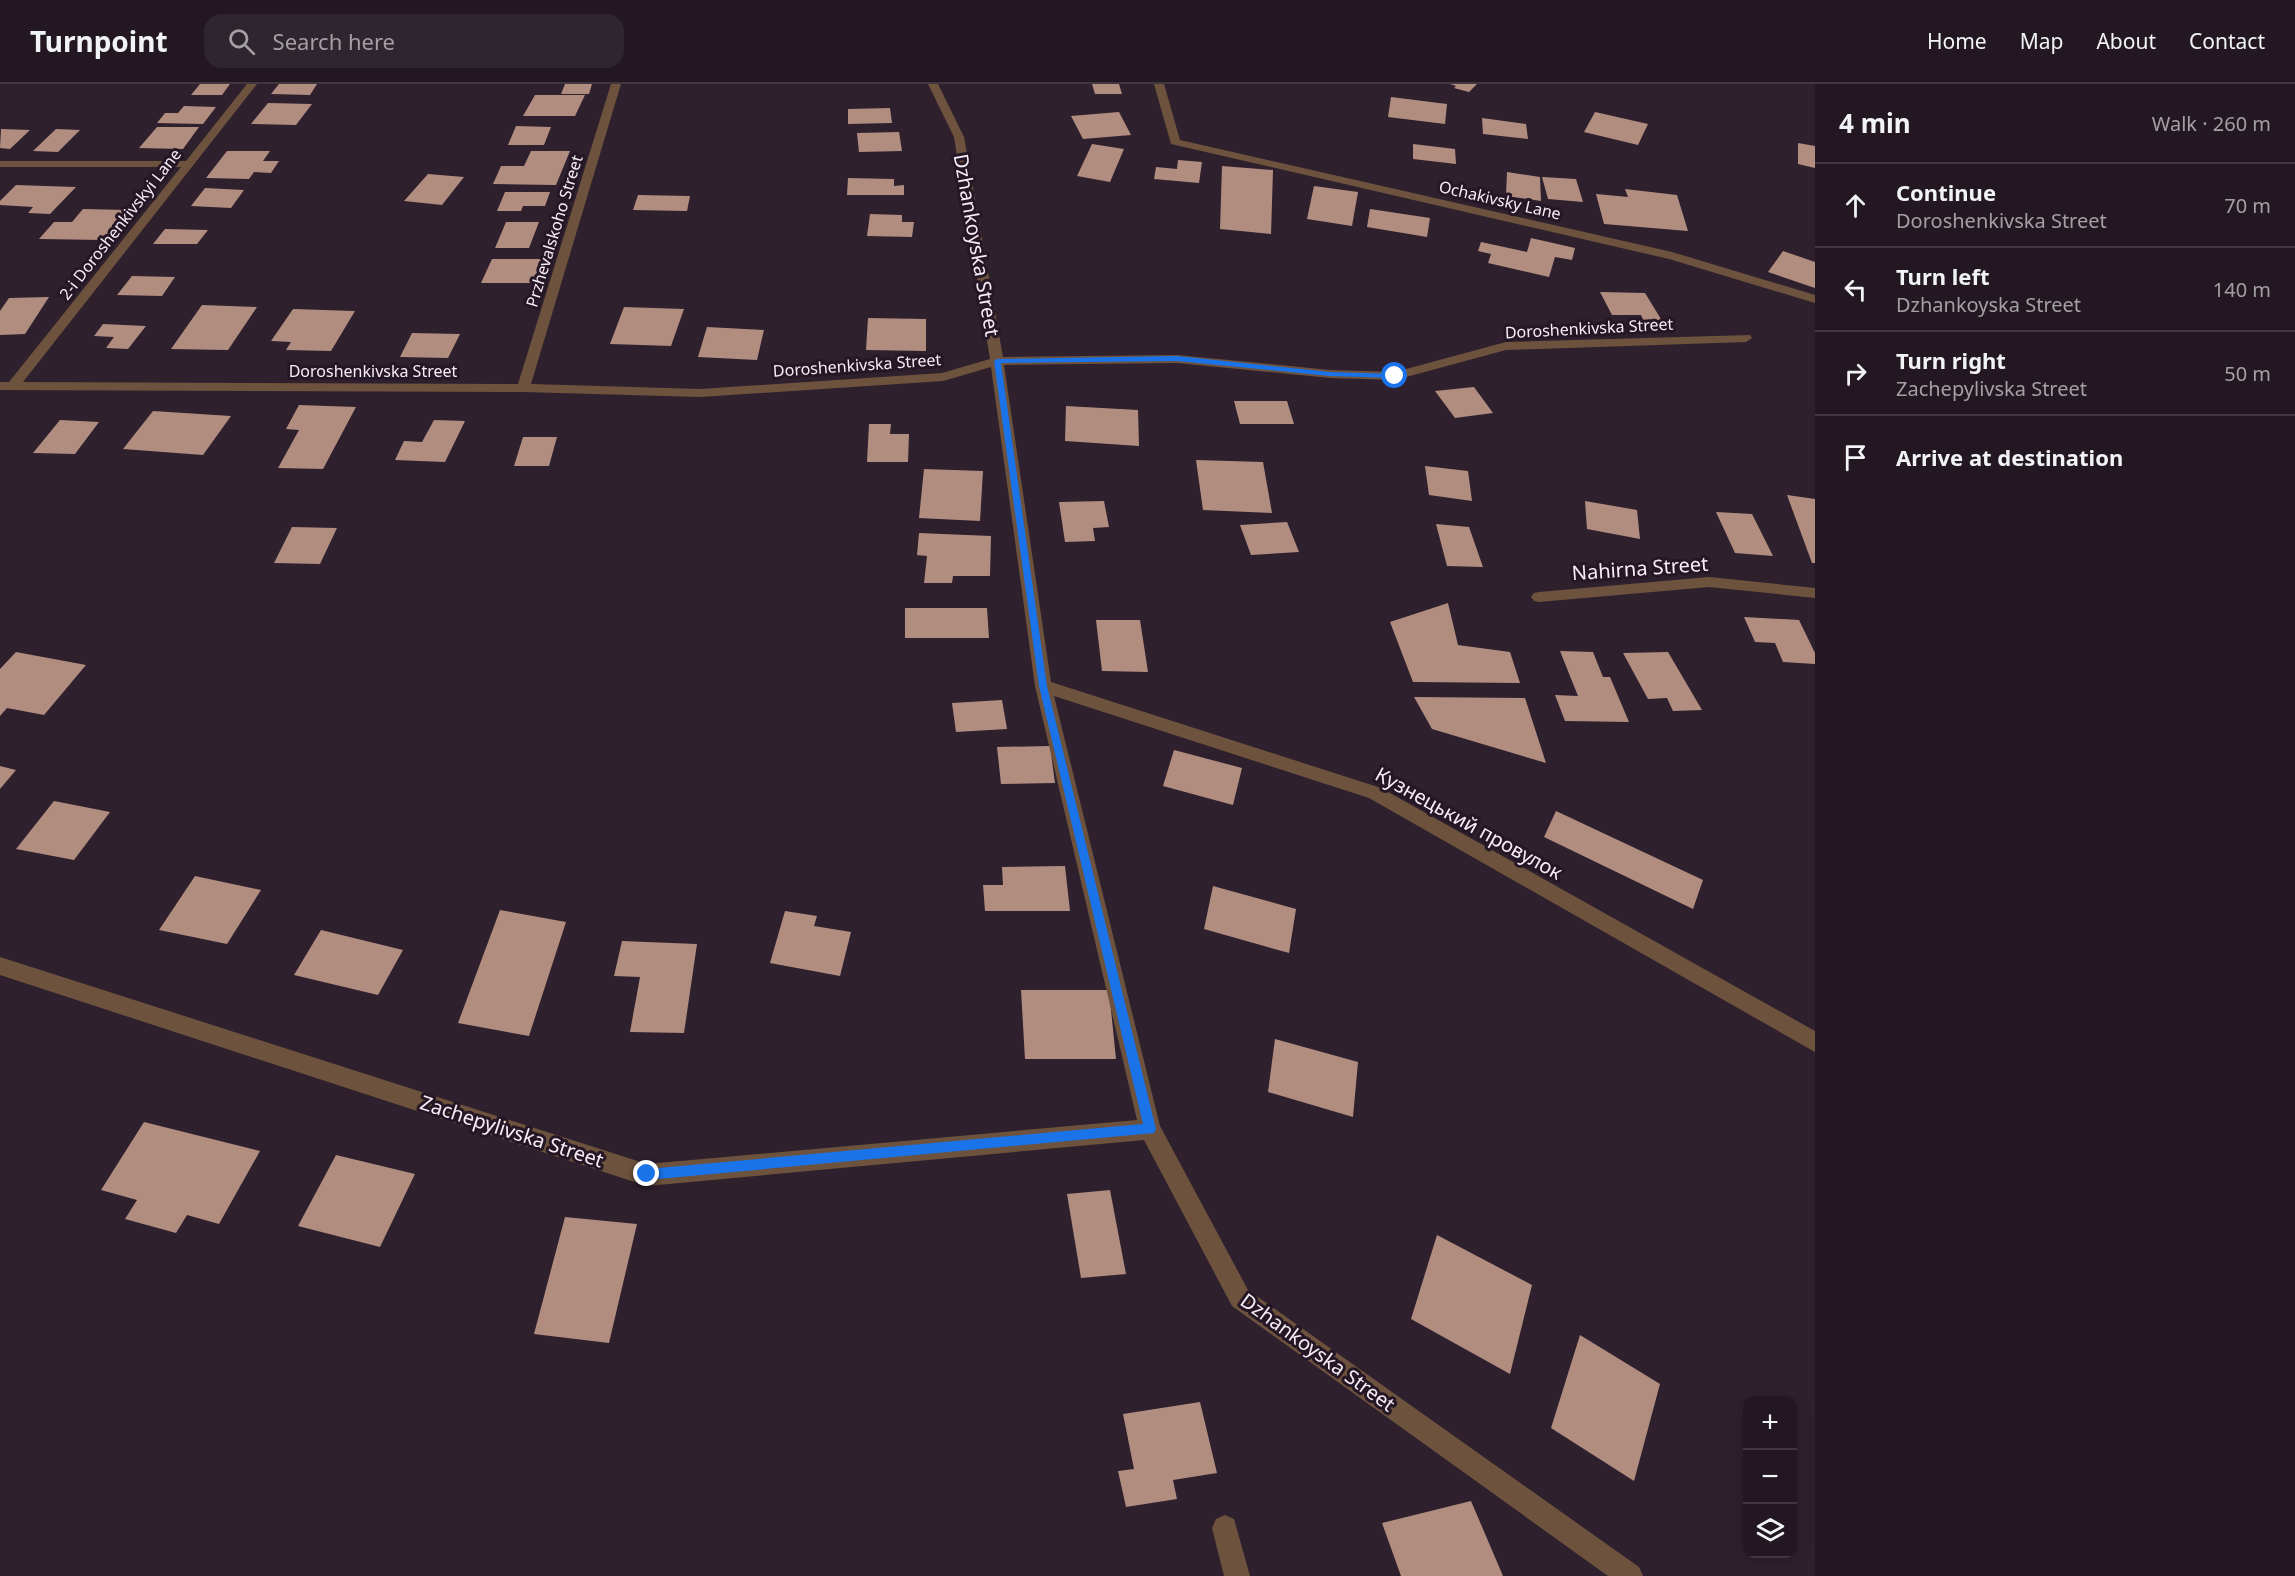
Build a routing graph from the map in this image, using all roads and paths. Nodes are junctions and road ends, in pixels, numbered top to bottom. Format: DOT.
graph roads {
  1 [pos="252,84"];
  2 [pos="616,84"];
  3 [pos="933,84"];
  4 [pos="1159,84"];
  5 [pos="0,164"];
  6 [pos="188,164"];
  7 [pos="1815,299"];
  8 [pos="1746,338"];
  9 [pos="997,361"];
  10 [pos="7,386"];
  11 [pos="523,388"];
  12 [pos="1815,593"];
  13 [pos="1539,597"];
  14 [pos="1043,686"];
  15 [pos="0,966"];
  16 [pos="1815,1042"];
  17 [pos="1150,1129"];
  18 [pos="1225,1528"];
  19 [pos="1237,1576"];
  20 [pos="1630,1576"];
  1 -- 6 [label="street, 2-i Doroshenkivskyi Lane"];
  2 -- 11 [label="street, Przhevalskoho Street"];
  3 -- 9 [label="street, Dzhankoyska Street"];
  4 -- 7 [label="street, Ochakivsky Lane"];
  5 -- 6 [label="street"];
  6 -- 10 [label="street, 2-i Doroshenkivskyi Lane"];
  8 -- 9 [label="street, Doroshenkivska Street"];
  9 -- 11 [label="street, Doroshenkivska Street"];
  9 -- 14 [label="street, Dzhankoyska Street"];
  10 -- 11 [label="street, Doroshenkivska Street"];
  12 -- 13 [label="street, Nahirna Street"];
  14 -- 16 [label="street, Кузнецький провулок"];
  14 -- 17 [label="street, Dzhankoyska Street"];
  15 -- 17 [label="street, Zachepylivska Street"];
  17 -- 20 [label="street, Dzhankoyska Street"];
  18 -- 19 [label="street"];
}
